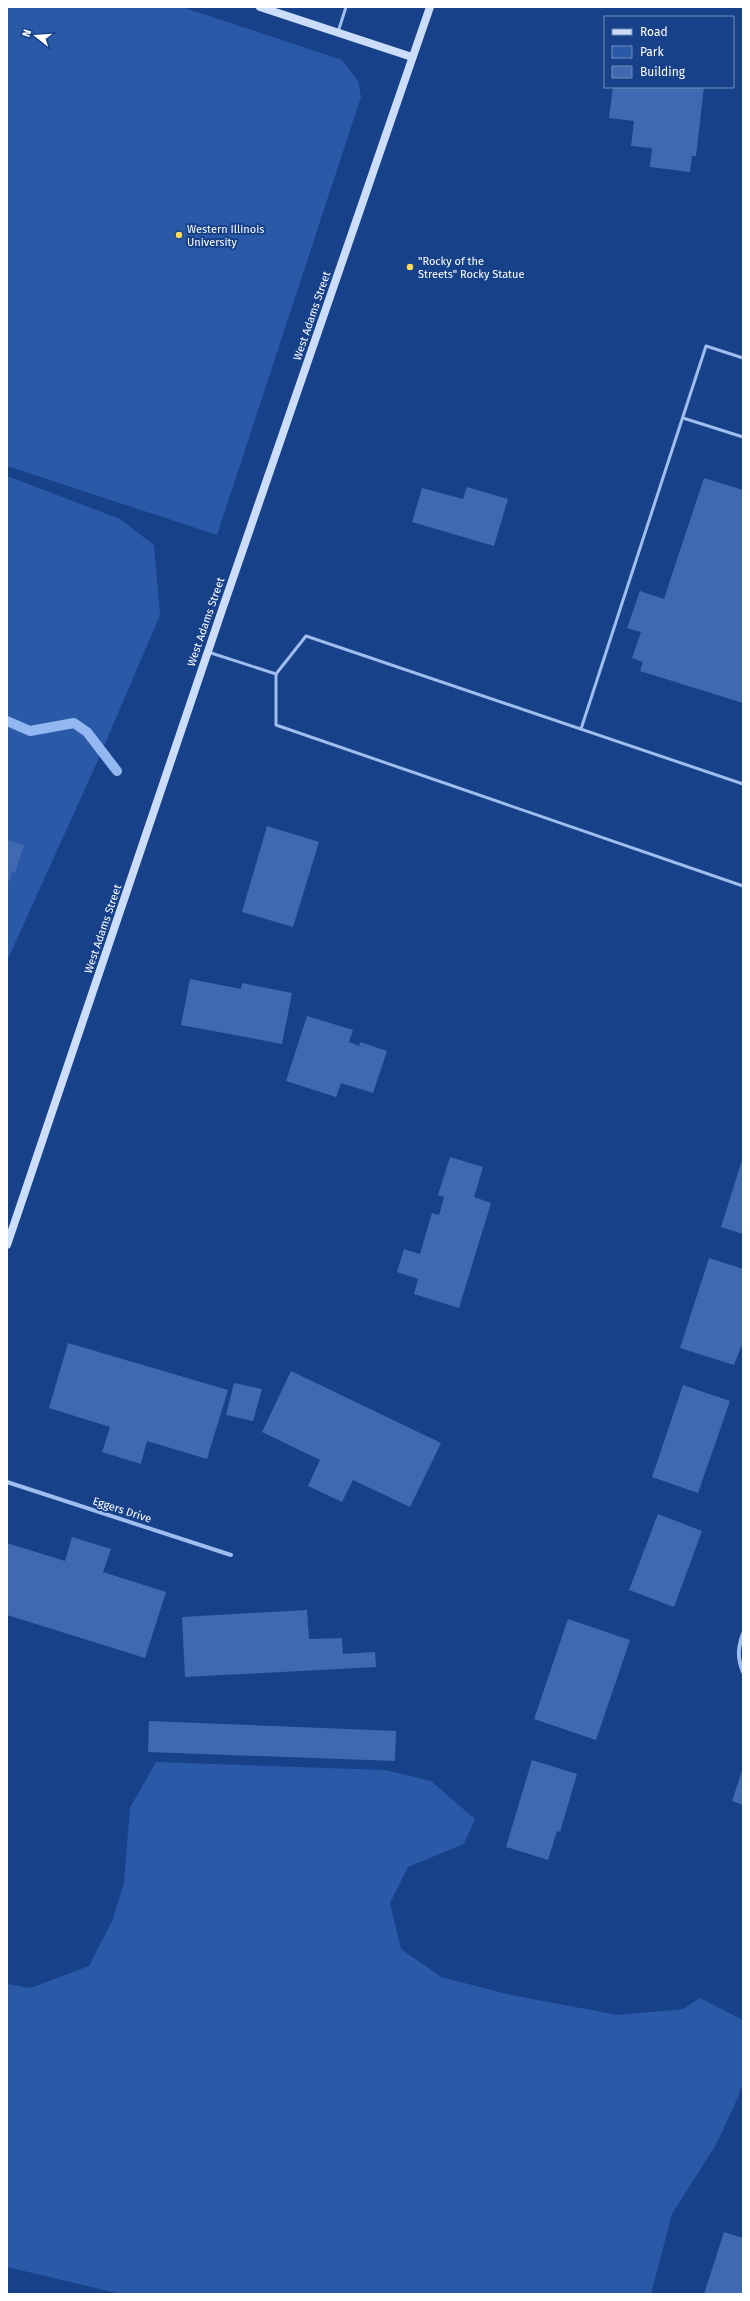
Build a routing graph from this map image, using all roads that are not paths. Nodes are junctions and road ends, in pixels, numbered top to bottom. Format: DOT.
graph roads {
  1 [pos="260,7"];
  2 [pos="346,7"];
  3 [pos="430,7"];
  4 [pos="338,32"];
  5 [pos="412,57"];
  6 [pos="743,358"];
  7 [pos="682,418"];
  8 [pos="743,437"];
  9 [pos="208,652"];
  10 [pos="276,674"];
  11 [pos="580,729"];
  12 [pos="743,784"];
  13 [pos="743,886"];
  14 [pos="7,1245"];
  15 [pos="7,1482"];
  16 [pos="231,1555"];
  17 [pos="743,1634"];
  18 [pos="743,1672"];
  1 -- 4 [label="street"];
  2 -- 4 [label="lane"];
  3 -- 5 [label="street, West Adams Street"];
  4 -- 5 [label="street"];
  5 -- 9 [label="street, West Adams Street"];
  6 -- 7 [label="lane"];
  7 -- 8 [label="lane"];
  7 -- 11 [label="lane"];
  9 -- 10 [label="lane"];
  9 -- 14 [label="street, West Adams Street"];
  10 -- 11 [label="lane"];
  10 -- 13 [label="lane"];
  11 -- 12 [label="lane"];
  15 -- 16 [label="street, Eggers Drive"];
  17 -- 18 [label="street"];
}
